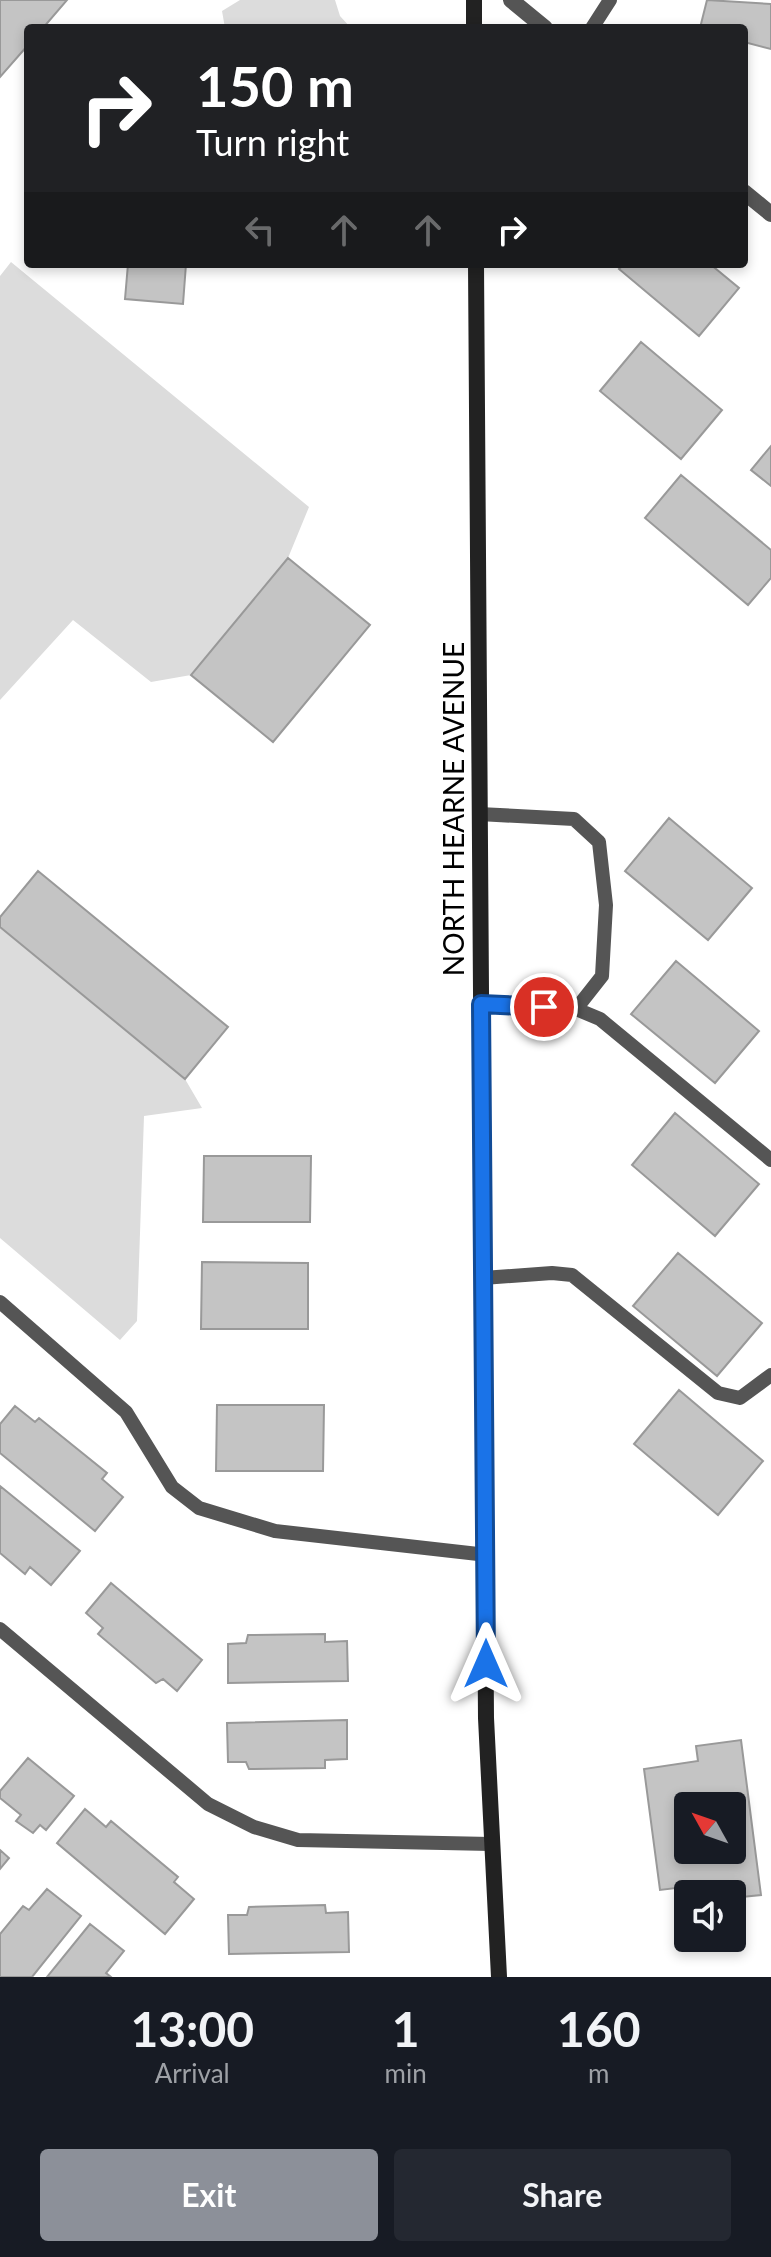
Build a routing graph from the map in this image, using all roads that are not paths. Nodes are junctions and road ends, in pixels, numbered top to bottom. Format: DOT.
graph roads {
  1 [pos="474,0"];
  2 [pos="511,0"];
  3 [pos="610,0"];
  4 [pos="474,24"];
  5 [pos="540,24"];
  6 [pos="595,24"];
  7 [pos="748,195"];
  8 [pos="771,214"];
  9 [pos="476,268"];
  10 [pos="479,814"];
  11 [pos="481,1004"];
  12 [pos="576,1009"];
  13 [pos="771,1160"];
  14 [pos="483,1278"];
  15 [pos="0,1302"];
  16 [pos="771,1375"];
  17 [pos="487,1555"];
  18 [pos="0,1629"];
  19 [pos="491,1844"];
  20 [pos="499,1977"];
  1 -- 4 [label="main road"];
  2 -- 5 [label="street"];
  3 -- 6 [label="lane"];
  7 -- 8 [label="street"];
  9 -- 10 [label="main road, NORTH HEARNE AVENUE"];
  10 -- 11 [label="main road, NORTH HEARNE AVENUE"];
  10 -- 12 [label="lane"];
  11 -- 12 [label="lane"];
  11 -- 14 [label="main road, NORTH HEARNE AVENUE"];
  12 -- 13 [label="lane"];
  14 -- 16 [label="lane"];
  14 -- 17 [label="main road, NORTH HEARNE AVENUE"];
  15 -- 17 [label="lane"];
  17 -- 19 [label="main road, NORTH HEARNE AVENUE"];
  18 -- 19 [label="lane"];
  19 -- 20 [label="main road, NORTH HEARNE AVENUE"];
}
